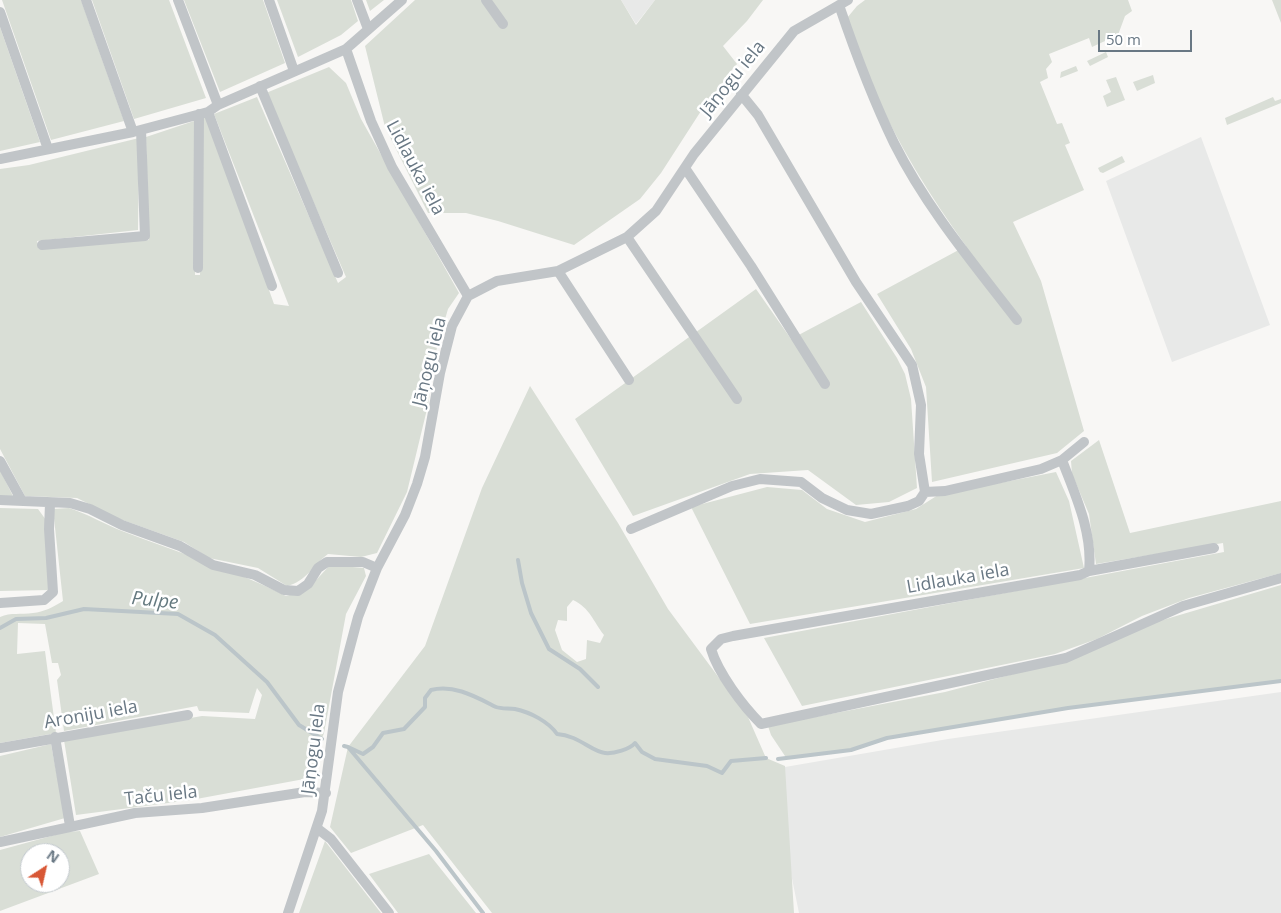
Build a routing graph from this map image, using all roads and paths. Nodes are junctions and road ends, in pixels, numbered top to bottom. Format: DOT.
graph roads {
  1 [pos="86,0"];
  2 [pos="178,0"];
  3 [pos="269,0"];
  4 [pos="358,0"];
  5 [pos="402,0"];
  6 [pos="486,0"];
  7 [pos="844,3"];
  8 [pos="0,12"];
  9 [pos="503,24"];
  10 [pos="368,30"];
  11 [pos="346,49"];
  12 [pos="294,71"];
  13 [pos="260,86"];
  14 [pos="741,94"];
  15 [pos="218,105"];
  16 [pos="203,113"];
  17 [pos="137,131"];
  18 [pos="48,149"];
  19 [pos="0,159"];
  20 [pos="685,168"];
  21 [pos="627,237"];
  22 [pos="42,245"];
  23 [pos="198,268"];
  24 [pos="558,271"];
  25 [pos="338,272"];
  26 [pos="272,286"];
  27 [pos="468,296"];
  28 [pos="1017,320"];
  29 [pos="628,380"];
  30 [pos="825,384"];
  31 [pos="736,399"];
  32 [pos="1084,442"];
  33 [pos="1062,460"];
  34 [pos="0,461"];
  35 [pos="925,492"];
  36 [pos="0,500"];
  37 [pos="22,501"];
  38 [pos="50,504"];
  39 [pos="631,529"];
  40 [pos="1214,548"];
  41 [pos="377,568"];
  42 [pos="1089,571"];
  43 [pos="1281,578"];
  44 [pos="0,603"];
  45 [pos="188,715"];
  46 [pos="55,737"];
  47 [pos="0,748"];
  48 [pos="326,793"];
  49 [pos="70,826"];
  50 [pos="318,829"];
  51 [pos="0,842"];
  52 [pos="288,913"];
  53 [pos="389,913"];
  1 -- 17 [label="street"];
  2 -- 15 [label="street"];
  3 -- 12 [label="street"];
  4 -- 10 [label="street"];
  5 -- 10 [label="street"];
  6 -- 9 [label="street"];
  7 -- 14 [label="street, Jāņogu iela"];
  7 -- 28 [label="street"];
  8 -- 18 [label="street"];
  10 -- 11 [label="street"];
  11 -- 12 [label="street"];
  11 -- 27 [label="street, Lidlauka iela"];
  12 -- 13 [label="street"];
  13 -- 15 [label="street"];
  13 -- 25 [label="street"];
  14 -- 20 [label="street, Jāņogu iela"];
  14 -- 35 [label="street"];
  15 -- 16 [label="street"];
  16 -- 17 [label="street"];
  16 -- 23 [label="street"];
  16 -- 26 [label="street"];
  17 -- 18 [label="street"];
  17 -- 22 [label="street"];
  18 -- 19 [label="street"];
  20 -- 21 [label="street, Jāņogu iela"];
  20 -- 30 [label="street"];
  21 -- 24 [label="street, Jāņogu iela"];
  21 -- 31 [label="street"];
  24 -- 27 [label="street, Jāņogu iela"];
  24 -- 29 [label="street"];
  27 -- 41 [label="street, Jāņogu iela"];
  32 -- 33 [label="street"];
  33 -- 35 [label="street"];
  33 -- 42 [label="street"];
  34 -- 37 [label="street"];
  35 -- 39 [label="street"];
  36 -- 37 [label="street"];
  37 -- 38 [label="street"];
  38 -- 41 [label="street"];
  38 -- 44 [label="street"];
  40 -- 42 [label="street, Lidlauka iela"];
  41 -- 48 [label="street, Jāņogu iela"];
  42 -- 43 [label="street, Lidlauka iela"];
  45 -- 46 [label="street, Aroniju iela"];
  46 -- 47 [label="street, Aroniju iela"];
  46 -- 49 [label="street"];
  48 -- 49 [label="street, Taču iela"];
  48 -- 50 [label="street, Jāņogu iela"];
  49 -- 51 [label="street, Taču iela"];
  50 -- 52 [label="street, Jāņogu iela"];
  50 -- 53 [label="street"];
}
